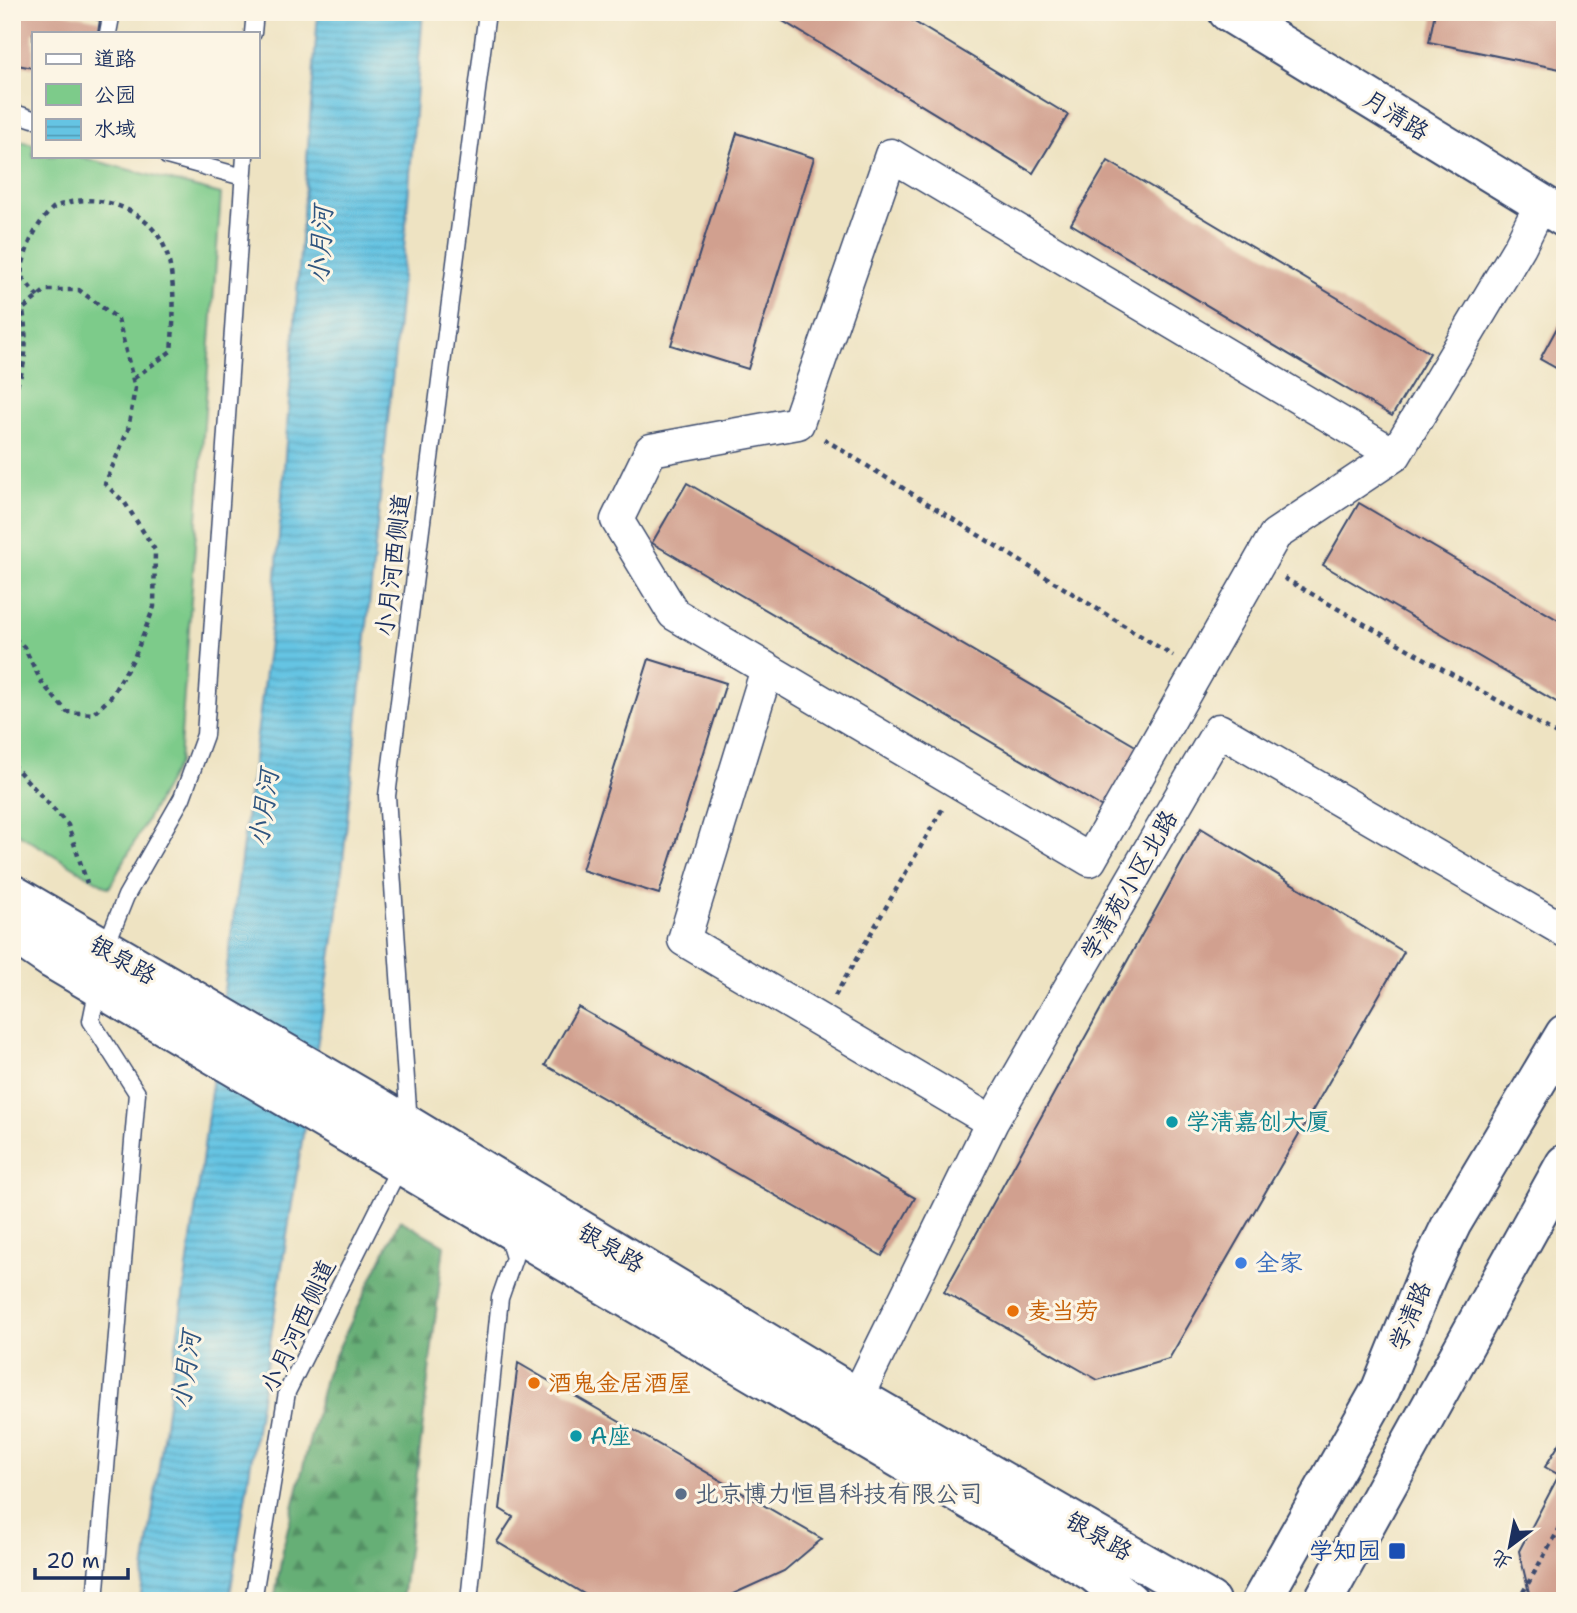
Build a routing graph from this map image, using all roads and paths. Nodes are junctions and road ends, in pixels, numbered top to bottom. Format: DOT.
graph roads {
  1 [pos="112,12"];
  2 [pos="255,12"];
  3 [pos="487,12"];
  4 [pos="1228,12"];
  5 [pos="108,32"];
  6 [pos="253,32"];
  7 [pos="15,113"];
  8 [pos="32,119"];
  9 [pos="174,158"];
  10 [pos="245,158"];
  11 [pos="243,177"];
  12 [pos="1553,211"];
  13 [pos="38,297"];
  14 [pos="133,379"];
  15 [pos="12,395"];
  16 [pos="798,423"];
  17 [pos="1395,455"];
  18 [pos="1259,564"];
  19 [pos="12,636"];
  20 [pos="767,669"];
  21 [pos="1197,672"];
  22 [pos="1565,739"];
  23 [pos="12,764"];
  24 [pos="958,781"];
  25 [pos="87,883"];
  26 [pos="12,894"];
  27 [pos="1565,931"];
  28 [pos="12,932"];
  29 [pos="111,973"];
  30 [pos="821,1021"];
  31 [pos="1565,1034"];
  32 [pos="395,1117"];
  33 [pos="992,1122"];
  34 [pos="388,1156"];
  35 [pos="1565,1164"];
  36 [pos="503,1223"];
  37 [pos="857,1397"];
  38 [pos="1565,1519"];
  39 [pos="95,1601"];
  40 [pos="253,1601"];
  41 [pos="469,1601"];
  42 [pos="1129,1601"];
  43 [pos="1210,1601"];
  44 [pos="1261,1601"];
  45 [pos="1323,1601"];
  46 [pos="1518,1601"];
  1 -- 5 [label="lane"];
  2 -- 6 [label="lane"];
  3 -- 32 [label="lane, 小月河西侧道"];
  4 -- 12 [label="main road, 月清路"];
  7 -- 8 [label="lane"];
  9 -- 11 [label="lane"];
  10 -- 11 [label="lane"];
  11 -- 29 [label="lane"];
  12 -- 17 [label="street"];
  13 -- 14 [label="path"];
  13 -- 14 [label="path"];
  13 -- 15 [label="path"];
  14 -- 19 [label="path"];
  16 -- 17 [label="street"];
  16 -- 20 [label="street"];
  16 -- 21 [label="path"];
  17 -- 18 [label="street"];
  18 -- 21 [label="street"];
  18 -- 22 [label="path"];
  20 -- 24 [label="street"];
  20 -- 30 [label="street"];
  21 -- 24 [label="street"];
  23 -- 25 [label="path"];
  24 -- 30 [label="path"];
  26 -- 29 [label="main road, 银泉路"];
  27 -- 33 [label="street, 学清苑小区北路"];
  28 -- 29 [label="main road, 银泉路"];
  29 -- 32 [label="main road, 银泉路"];
  29 -- 34 [label="main road, 银泉路"];
  29 -- 39 [label="lane"];
  30 -- 33 [label="street"];
  31 -- 44 [label="main road, 学清路"];
  32 -- 37 [label="main road, 银泉路"];
  33 -- 37 [label="street, 学清苑小区北路"];
  34 -- 36 [label="main road, 银泉路"];
  34 -- 40 [label="lane, 小月河西侧道"];
  35 -- 45 [label="main road"];
  36 -- 41 [label="lane"];
  36 -- 42 [label="main road, 银泉路"];
  37 -- 43 [label="main road, 银泉路"];
  38 -- 46 [label="path"];
}
